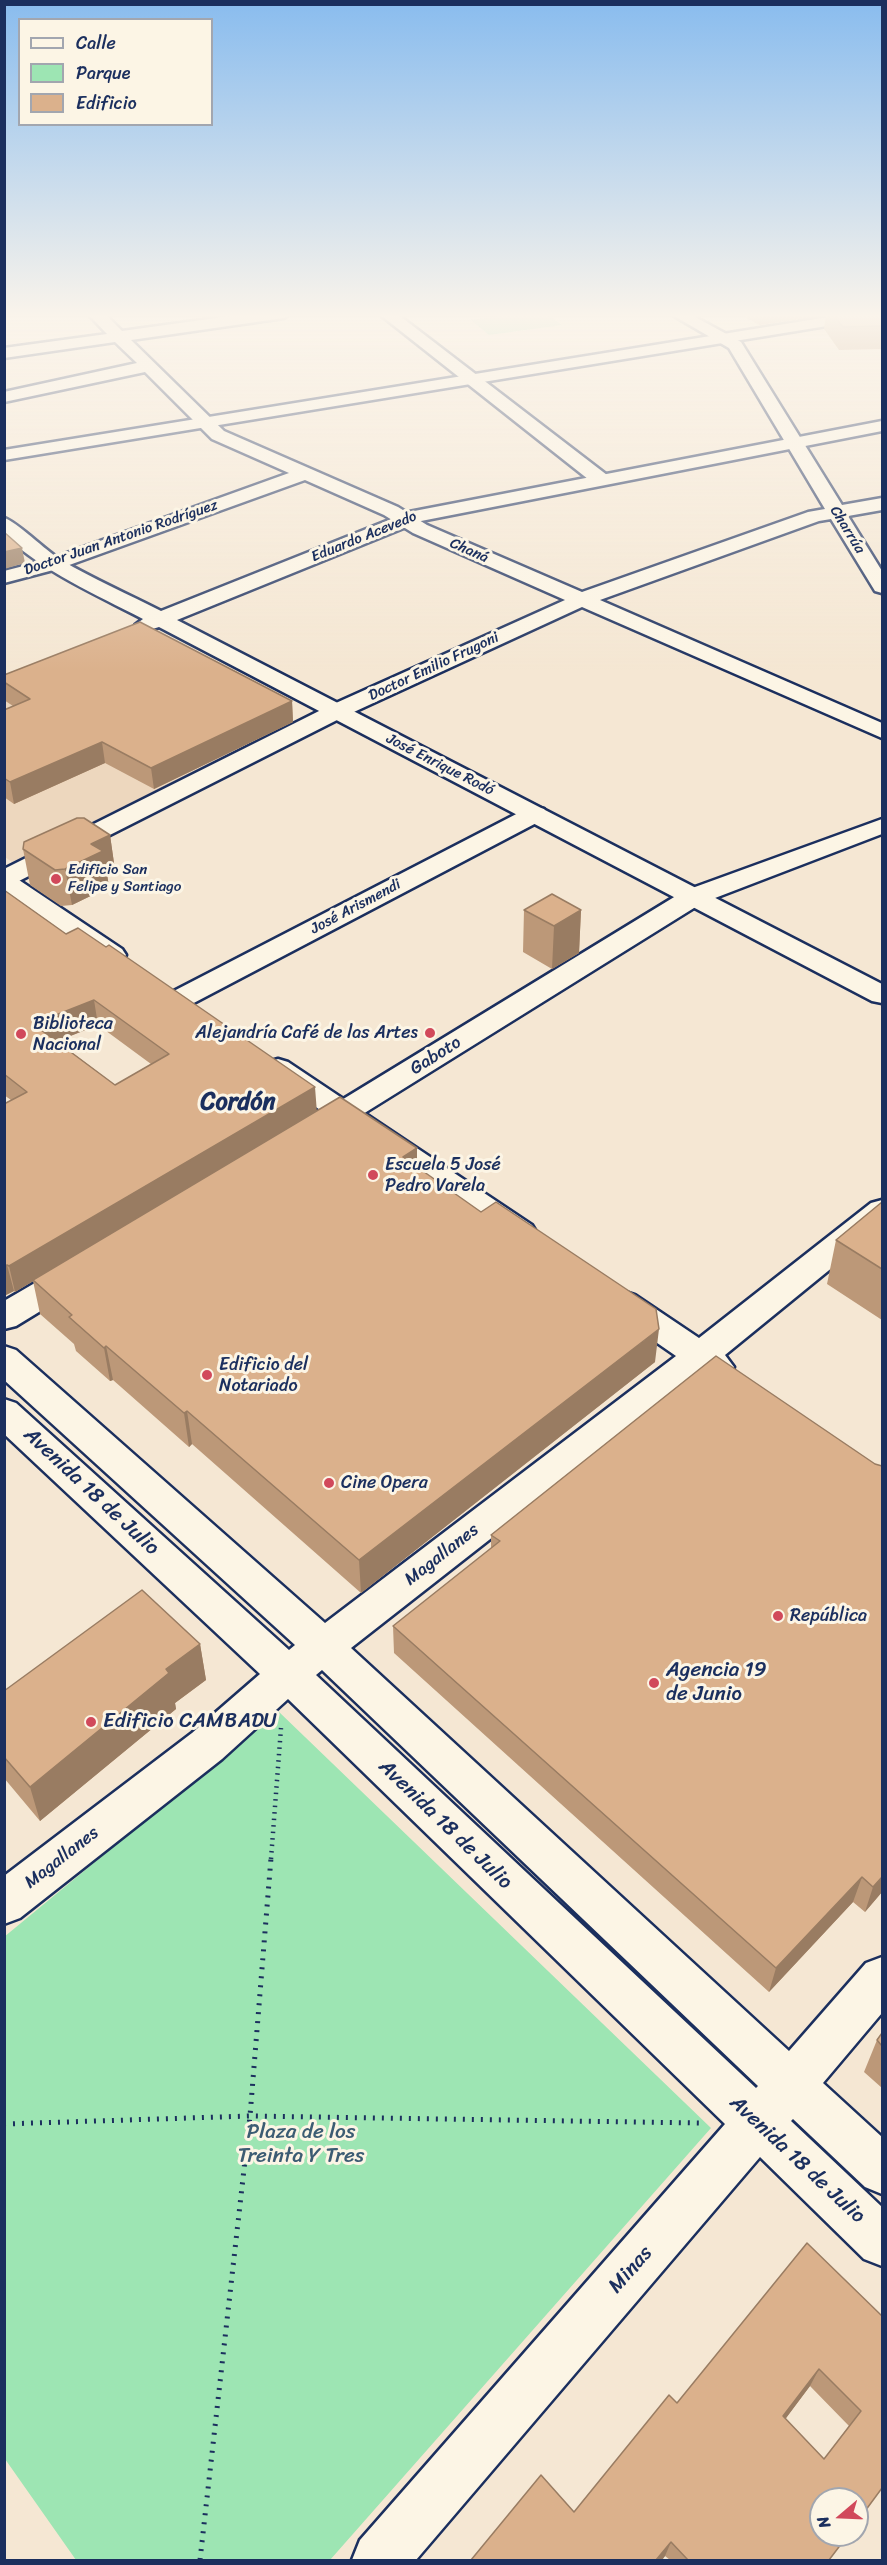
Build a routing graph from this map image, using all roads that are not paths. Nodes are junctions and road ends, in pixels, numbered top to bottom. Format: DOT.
graph roads {
  1 [pos="145,433"];
  2 [pos="216,433"];
  3 [pos="540,433"];
  4 [pos="789,433"];
  5 [pos="848,433"];
  6 [pos="795,443"];
  7 [pos="4,455"];
  8 [pos="306,473"];
  9 [pos="600,479"];
  10 [pos="882,504"];
  11 [pos="837,511"];
  12 [pos="406,519"];
  13 [pos="4,524"];
  14 [pos="882,525"];
  15 [pos="54,564"];
  16 [pos="4,577"];
  17 [pos="882,587"];
  18 [pos="581,600"];
  19 [pos="160,620"];
  20 [pos="127,633"];
  21 [pos="335,712"];
  22 [pos="882,731"];
  23 [pos="535,814"];
  24 [pos="882,826"];
  25 [pos="4,880"];
  26 [pos="693,897"];
  27 [pos="159,987"];
  28 [pos="882,995"];
  29 [pos="207,1020"];
  30 [pos="256,1053"];
  31 [pos="344,1113"];
  32 [pos="292,1144"];
  33 [pos="882,1211"];
  34 [pos="542,1248"];
  35 [pos="97,1261"];
  36 [pos="601,1288"];
  37 [pos="4,1317"];
  38 [pos="700,1356"];
  39 [pos="4,1359"];
  40 [pos="739,1382"];
  41 [pos="4,1412"];
  42 [pos="324,1647"];
  43 [pos="288,1674"];
  44 [pos="4,1903"];
  45 [pos="882,1979"];
  46 [pos="791,2085"];
  47 [pos="758,2123"];
  48 [pos="882,2170"];
  49 [pos="882,2241"];
  50 [pos="380,2560"];
  1 -- 7 [label="street"];
  2 -- 8 [label="street, Chaná"];
  3 -- 9 [label="street"];
  4 -- 6 [label="street, Charrúa"];
  5 -- 6 [label="street, Eduardo Acevedo"];
  6 -- 9 [label="street, Eduardo Acevedo"];
  6 -- 11 [label="street, Charrúa"];
  8 -- 12 [label="street, Chaná"];
  8 -- 15 [label="street, Doctor Juan Antonio Rodríguez"];
  9 -- 12 [label="street, Eduardo Acevedo"];
  10 -- 11 [label="street, Doctor Emilio Frugoni"];
  11 -- 14 [label="street"];
  11 -- 17 [label="street, Charrúa"];
  11 -- 18 [label="street, Doctor Emilio Frugoni"];
  12 -- 18 [label="street, Chaná"];
  12 -- 19 [label="street, Eduardo Acevedo"];
  13 -- 15 [label="street, José Enrique Rodó"];
  15 -- 16 [label="street, Doctor Juan Antonio Rodríguez"];
  15 -- 19 [label="street, José Enrique Rodó"];
  18 -- 21 [label="street, Doctor Emilio Frugoni"];
  18 -- 22 [label="street, Chaná"];
  19 -- 20 [label="street, Eduardo Acevedo"];
  19 -- 21 [label="street, José Enrique Rodó"];
  21 -- 23 [label="street, José Enrique Rodó"];
  21 -- 25 [label="street, Doctor Emilio Frugoni"];
  23 -- 26 [label="street, José Enrique Rodó"];
  23 -- 27 [label="street, José Arismendi"];
  24 -- 26 [label="street, Gaboto"];
  25 -- 27 [label="street"];
  26 -- 28 [label="street, José Enrique Rodó"];
  26 -- 31 [label="street, Gaboto"];
  27 -- 29 [label="street"];
  30 -- 31 [label="street"];
  31 -- 32 [label="street, Gaboto"];
  31 -- 34 [label="street"];
  33 -- 38 [label="street, Magallanes"];
  35 -- 37 [label="street"];
  36 -- 38 [label="street"];
  38 -- 40 [label="street"];
  38 -- 42 [label="street, Magallanes"];
  39 -- 42 [label="street"];
  41 -- 43 [label="street, Avenida 18 de Julio"];
  42 -- 43 [label="street, Magallanes"];
  42 -- 46 [label="street"];
  43 -- 44 [label="street, Magallanes"];
  43 -- 47 [label="street, Avenida 18 de Julio"];
  45 -- 46 [label="street, Minas"];
  46 -- 47 [label="street, Minas"];
  46 -- 48 [label="street"];
  47 -- 49 [label="street, Avenida 18 de Julio"];
  47 -- 50 [label="street, Minas"];
}
